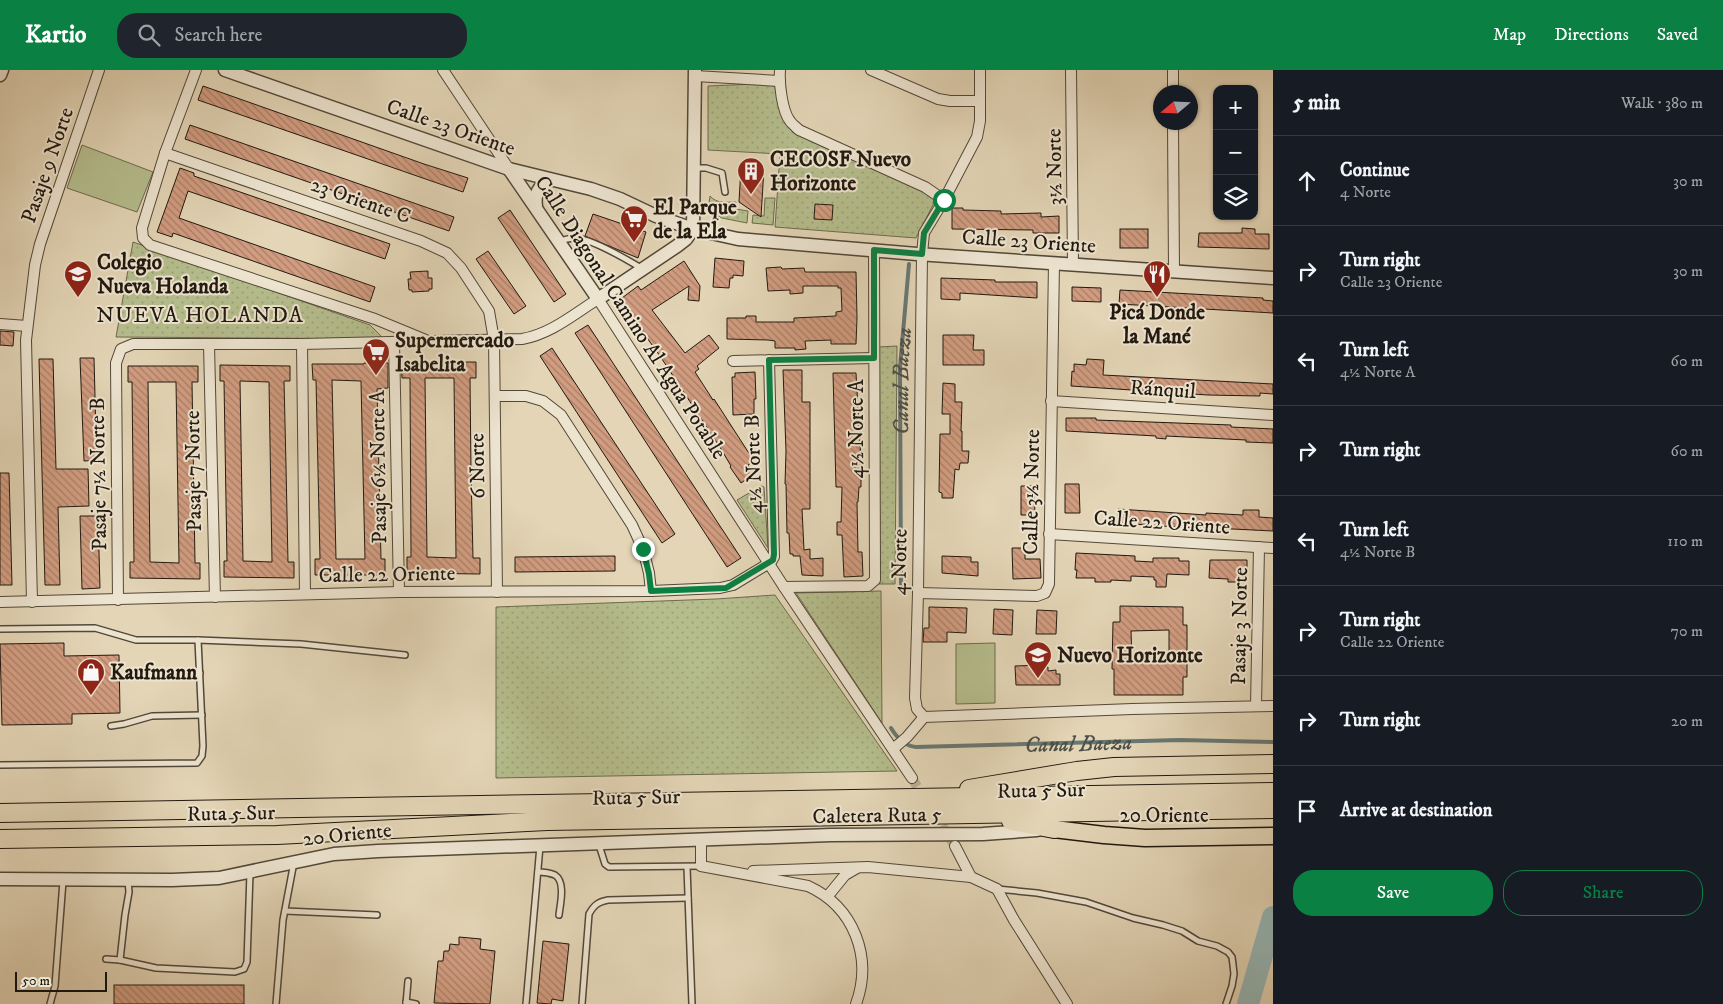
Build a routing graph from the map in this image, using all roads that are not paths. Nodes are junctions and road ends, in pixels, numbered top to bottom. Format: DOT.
graph roads {
  1 [pos="2,70"];
  2 [pos="99,70"];
  3 [pos="196,70"];
  4 [pos="225,70"];
  5 [pos="444,70"];
  6 [pos="871,70"];
  7 [pos="980,70"];
  8 [pos="1071,70"];
  9 [pos="1173,70"];
  10 [pos="695,73"];
  11 [pos="0,75"];
  12 [pos="780,75"];
  13 [pos="1173,85"];
  14 [pos="980,101"];
  15 [pos="1173,130"];
  16 [pos="165,153"];
  17 [pos="694,168"];
  18 [pos="509,169"];
  19 [pos="549,180"];
  20 [pos="725,192"];
  21 [pos="944,200"];
  22 [pos="536,206"];
  23 [pos="693,229"];
  24 [pos="558,241"];
  25 [pos="874,250"];
  26 [pos="919,254"];
  27 [pos="1054,263"];
  28 [pos="1074,264"];
  29 [pos="642,269"];
  30 [pos="1174,271"];
  31 [pos="1273,278"];
  32 [pos="598,299"];
  33 [pos="0,324"];
  34 [pos="27,326"];
  35 [pos="494,340"];
  36 [pos="429,341"];
  37 [pos="394,342"];
  38 [pos="302,344"];
  39 [pos="209,345"];
  40 [pos="874,358"];
  41 [pos="733,360"];
  42 [pos="769,360"];
  43 [pos="494,396"];
  44 [pos="1051,401"];
  45 [pos="1273,415"];
  46 [pos="1050,534"];
  47 [pos="1259,547"];
  48 [pos="1273,548"];
  49 [pos="768,564"];
  50 [pos="784,588"];
  51 [pos="651,591"];
  52 [pos="399,592"];
  53 [pos="497,592"];
  54 [pos="918,593"];
  55 [pos="305,594"];
  56 [pos="215,597"];
  57 [pos="118,600"];
  58 [pos="0,602"];
  59 [pos="32,602"];
  60 [pos="0,629"];
  61 [pos="198,640"];
  62 [pos="405,655"];
  63 [pos="200,673"];
  64 [pos="140,676"];
  65 [pos="1256,706"];
  66 [pos="1273,706"];
  67 [pos="202,715"];
  68 [pos="924,717"];
  69 [pos="110,726"];
  70 [pos="896,747"];
  71 [pos="1273,764"];
  72 [pos="0,765"];
  73 [pos="912,778"];
  74 [pos="1273,792"];
  75 [pos="899,799"];
  76 [pos="1273,809"];
  77 [pos="0,814"];
  78 [pos="959,814"];
  79 [pos="1054,829"];
  80 [pos="1273,836"];
  81 [pos="0,839"];
  82 [pos="701,839"];
  83 [pos="599,843"];
  84 [pos="540,845"];
  85 [pos="955,846"];
  86 [pos="294,862"];
  87 [pos="701,866"];
  88 [pos="688,867"];
  89 [pos="858,867"];
  90 [pos="250,872"];
  91 [pos="538,872"];
  92 [pos="732,872"];
  93 [pos="971,877"];
  94 [pos="0,879"];
  95 [pos="64,880"];
  96 [pos="128,880"];
  97 [pos="997,890"];
  98 [pos="827,897"];
  99 [pos="688,898"];
  100 [pos="285,911"];
  101 [pos="377,914"];
  102 [pos="559,915"];
  103 [pos="106,959"];
  104 [pos="120,960"];
  105 [pos="408,981"];
  106 [pos="406,1003"];
  107 [pos="50,1004"];
  108 [pos="276,1004"];
  109 [pos="416,1004"];
  110 [pos="526,1004"];
  111 [pos="582,1004"];
  112 [pos="692,1004"];
  113 [pos="856,1004"];
  114 [pos="1067,1004"];
  115 [pos="1226,1004"];
  1 -- 11 [label="street"];
  2 -- 34 [label="street, Pasaje 9 Norte"];
  3 -- 16 [label="street"];
  4 -- 18 [label="street, Calle 23 Oriente"];
  5 -- 18 [label="street, Calle Diagonal Camino Al Agua Potable"];
  6 -- 14 [label="street"];
  7 -- 14 [label="street, 4 Norte"];
  8 -- 28 [label="street, 3½ Norte"];
  9 -- 13 [label="street"];
  10 -- 12 [label="street"];
  10 -- 17 [label="street"];
  12 -- 21 [label="street"];
  14 -- 21 [label="street, 4 Norte"];
  15 -- 30 [label="street"];
  16 -- 35 [label="street, 23 Oriente C"];
  16 -- 36 [label="street"];
  17 -- 20 [label="lane"];
  17 -- 23 [label="street"];
  18 -- 19 [label="street, Calle 23 Oriente"];
  18 -- 22 [label="street, Calle Diagonal Camino Al Agua Potable"];
  19 -- 22 [label="street"];
  19 -- 23 [label="street, Calle 23 Oriente"];
  21 -- 26 [label="street, 4 Norte"];
  22 -- 24 [label="street, Calle Diagonal Camino Al Agua Potable"];
  23 -- 25 [label="street, Calle 23 Oriente"];
  23 -- 29 [label="street"];
  24 -- 29 [label="lane"];
  24 -- 32 [label="street, Calle Diagonal Camino Al Agua Potable"];
  25 -- 26 [label="street, Calle 23 Oriente"];
  25 -- 40 [label="street, 4½ Norte A"];
  26 -- 27 [label="street, Calle 23 Oriente"];
  26 -- 54 [label="street, 4 Norte"];
  27 -- 28 [label="street, Calle 23 Oriente"];
  27 -- 44 [label="street, Calle 3½ Norte"];
  28 -- 30 [label="street, Calle 23 Oriente"];
  29 -- 32 [label="street"];
  30 -- 31 [label="street, Calle 23 Oriente"];
  32 -- 35 [label="street"];
  32 -- 49 [label="street, Calle Diagonal Camino Al Agua Potable"];
  33 -- 34 [label="street"];
  34 -- 59 [label="street, Pasaje 9 Norte"];
  35 -- 36 [label="street"];
  35 -- 43 [label="street, 6 Norte"];
  36 -- 37 [label="street"];
  37 -- 38 [label="street"];
  37 -- 52 [label="street, Pasaje 6½ Norte A"];
  38 -- 39 [label="street"];
  38 -- 55 [label="street"];
  39 -- 56 [label="street, Pasaje 7 Norte"];
  39 -- 57 [label="street, Pasaje 7½ Norte B"];
  40 -- 42 [label="street"];
  40 -- 50 [label="street, 4½ Norte A"];
  41 -- 42 [label="street"];
  42 -- 49 [label="street, 4½ Norte B"];
  43 -- 51 [label="street"];
  43 -- 53 [label="street, 6 Norte"];
  44 -- 45 [label="street, Ránquil"];
  44 -- 46 [label="street, Calle 3½ Norte"];
  46 -- 47 [label="street, Calle 22 Oriente"];
  46 -- 54 [label="street, Calle 3½ Norte"];
  47 -- 48 [label="street, Calle 22 Oriente"];
  47 -- 65 [label="street, Pasaje 3 Norte"];
  49 -- 50 [label="street, Calle Diagonal Camino Al Agua Potable"];
  49 -- 51 [label="street, Calle 22 Oriente"];
  50 -- 70 [label="street, Calle Diagonal Camino Al Agua Potable"];
  51 -- 53 [label="street, Calle 22 Oriente"];
  52 -- 53 [label="street, Calle 22 Oriente"];
  52 -- 55 [label="street, Calle 22 Oriente"];
  54 -- 68 [label="street, 4 Norte"];
  55 -- 56 [label="street, Calle 22 Oriente"];
  56 -- 57 [label="street, Calle 22 Oriente"];
  57 -- 59 [label="street, Calle 22 Oriente"];
  58 -- 59 [label="street, Calle 22 Oriente"];
  60 -- 61 [label="lane"];
  61 -- 62 [label="lane"];
  61 -- 63 [label="lane"];
  63 -- 64 [label="lane"];
  63 -- 67 [label="lane"];
  65 -- 66 [label="street"];
  65 -- 68 [label="street"];
  67 -- 69 [label="lane"];
  67 -- 72 [label="lane"];
  68 -- 70 [label="street"];
  70 -- 73 [label="street, Calle Diagonal Camino Al Agua Potable"];
  71 -- 75 [label="highway"];
  74 -- 75 [label="highway, Ruta 5 Sur"];
  75 -- 77 [label="highway, Ruta 5 Sur"];
  76 -- 78 [label="highway, Ruta 5 Sur"];
  78 -- 79 [label="highway"];
  78 -- 81 [label="highway, Ruta 5 Sur"];
  79 -- 80 [label="highway, 20 Oriente"];
  79 -- 82 [label="street, Caletera Ruta 5"];
  82 -- 83 [label="street, 20 Oriente"];
  82 -- 87 [label="street"];
  83 -- 84 [label="street, 20 Oriente"];
  83 -- 88 [label="lane"];
  84 -- 86 [label="street, 20 Oriente"];
  84 -- 91 [label="lane"];
  85 -- 93 [label="street"];
  86 -- 90 [label="street, 20 Oriente"];
  86 -- 100 [label="lane"];
  87 -- 88 [label="lane"];
  87 -- 92 [label="street"];
  88 -- 99 [label="lane"];
  89 -- 92 [label="street"];
  89 -- 93 [label="street"];
  89 -- 98 [label="street"];
  90 -- 96 [label="street, 20 Oriente"];
  90 -- 104 [label="lane"];
  91 -- 102 [label="lane"];
  91 -- 110 [label="lane"];
  92 -- 98 [label="street"];
  93 -- 97 [label="street"];
  94 -- 95 [label="street, 20 Oriente"];
  95 -- 96 [label="street, 20 Oriente"];
  95 -- 107 [label="lane"];
  96 -- 104 [label="lane"];
  97 -- 114 [label="street"];
  97 -- 115 [label="lane"];
  98 -- 113 [label="street"];
  99 -- 111 [label="lane"];
  99 -- 112 [label="lane"];
  100 -- 101 [label="lane"];
  100 -- 108 [label="lane"];
  103 -- 104 [label="lane"];
  105 -- 106 [label="lane"];
  106 -- 109 [label="lane"];
}
